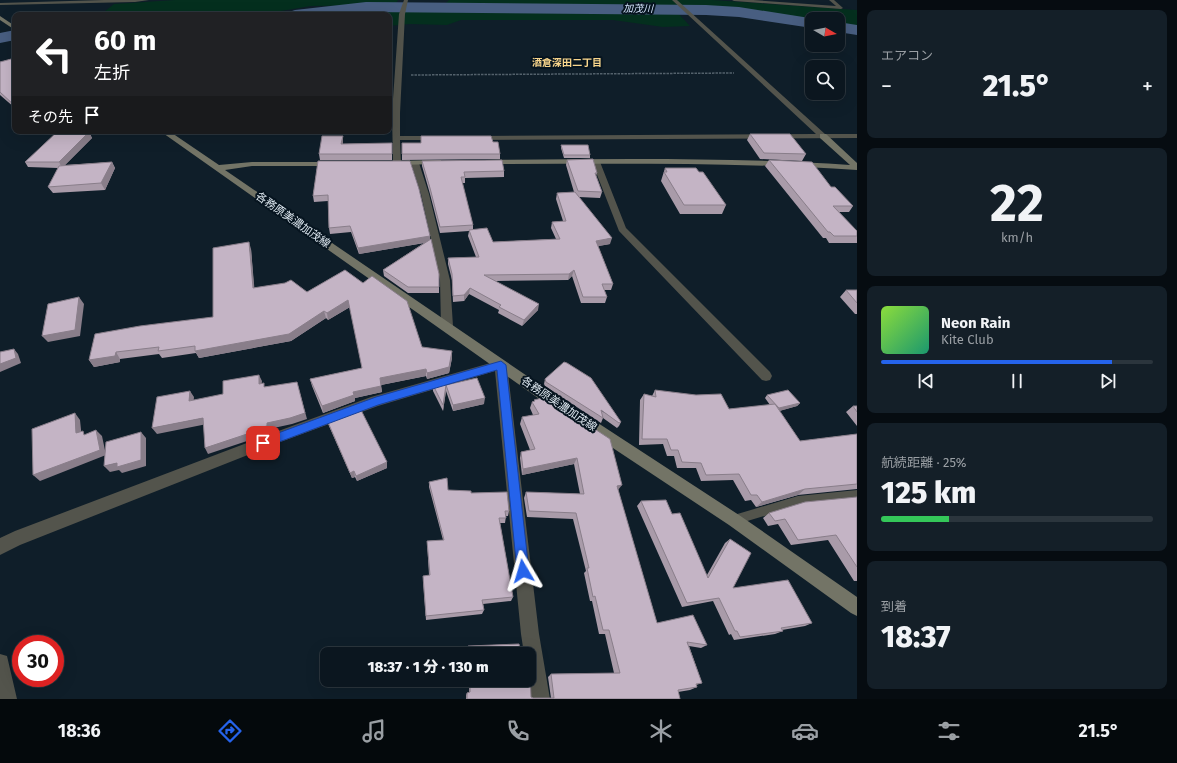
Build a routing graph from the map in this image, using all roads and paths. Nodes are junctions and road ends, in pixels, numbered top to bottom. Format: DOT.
graph roads {
  1 [pos="137,0"];
  2 [pos="147,0"];
  3 [pos="675,0"];
  4 [pos="734,0"];
  5 [pos="831,0"];
  6 [pos="406,1"];
  7 [pos="0,4"];
  8 [pos="0,18"];
  9 [pos="12,26"];
  10 [pos="755,73"];
  11 [pos="399,75"];
  12 [pos="392,76"];
  13 [pos="168,134"];
  14 [pos="823,136"];
  15 [pos="857,136"];
  16 [pos="396,138"];
  17 [pos="443,138"];
  18 [pos="466,138"];
  19 [pos="447,162"];
  20 [pos="478,162"];
  21 [pos="596,162"];
  22 [pos="393,163"];
  23 [pos="415,163"];
  24 [pos="344,164"];
  25 [pos="218,168"];
  26 [pos="857,168"];
  27 [pos="447,326"];
  28 [pos="501,365"];
  29 [pos="766,376"];
  30 [pos="857,495"];
  31 [pos="734,520"];
  32 [pos="0,547"];
  33 [pos="857,607"];
  34 [pos="0,663"];
  35 [pos="7,699"];
  36 [pos="540,699"];
  1 -- 2 [label="street"];
  1 -- 7 [label="street"];
  3 -- 10 [label="street"];
  4 -- 5 [label="street"];
  6 -- 11 [label="street"];
  8 -- 9 [label="main road"];
  10 -- 11 [label="path"];
  10 -- 14 [label="street"];
  11 -- 12 [label="street"];
  11 -- 16 [label="street"];
  13 -- 25 [label="main road, 各務原美濃加茂線"];
  14 -- 15 [label="street"];
  14 -- 18 [label="street"];
  14 -- 26 [label="main road"];
  16 -- 17 [label="street"];
  16 -- 22 [label="street"];
  19 -- 23 [label="main road"];
  20 -- 21 [label="main road"];
  21 -- 26 [label="main road"];
  21 -- 29 [label="street"];
  22 -- 23 [label="main road"];
  23 -- 27 [label="street"];
  24 -- 25 [label="main road"];
  25 -- 27 [label="main road, 各務原美濃加茂線"];
  27 -- 28 [label="main road, 各務原美濃加茂線"];
  28 -- 31 [label="main road, 各務原美濃加茂線"];
  28 -- 32 [label="street"];
  28 -- 36 [label="street"];
  30 -- 31 [label="lane"];
  31 -- 33 [label="main road, 各務原美濃加茂線"];
  34 -- 35 [label="street"];
}
